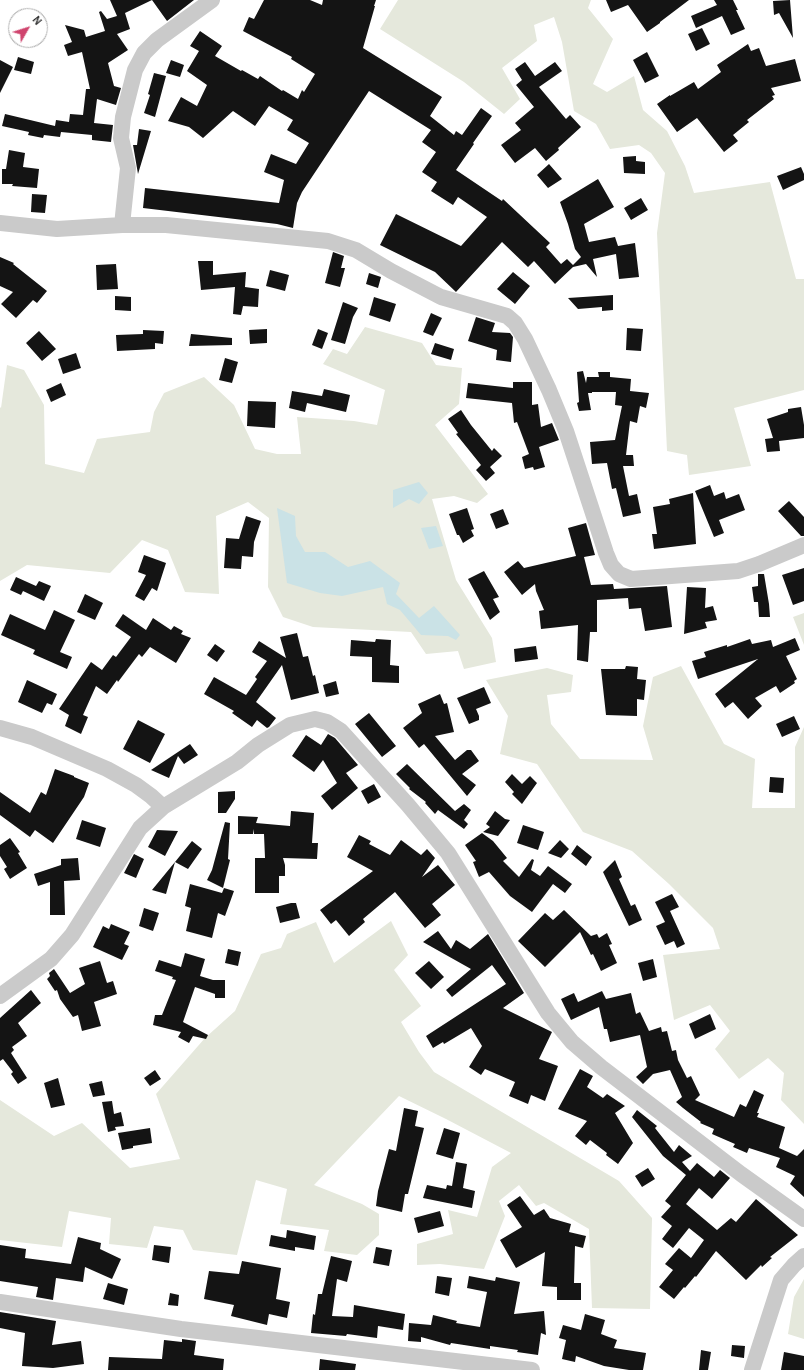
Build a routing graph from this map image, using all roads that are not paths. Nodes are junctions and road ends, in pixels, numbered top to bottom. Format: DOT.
graph roads {
  1 [pos="212,0"];
  2 [pos="0,223"];
  3 [pos="122,225"];
  4 [pos="804,545"];
  5 [pos="0,728"];
  6 [pos="162,807"];
  7 [pos="0,996"];
  8 [pos="804,1219"];
  9 [pos="804,1256"];
  10 [pos="0,1302"];
  11 [pos="532,1370"];
  12 [pos="752,1370"];
  1 -- 3 [label="street"];
  2 -- 3 [label="street"];
  3 -- 4 [label="street"];
  5 -- 6 [label="street"];
  6 -- 7 [label="street"];
  6 -- 8 [label="street"];
  9 -- 12 [label="street"];
  10 -- 11 [label="street"];
}
